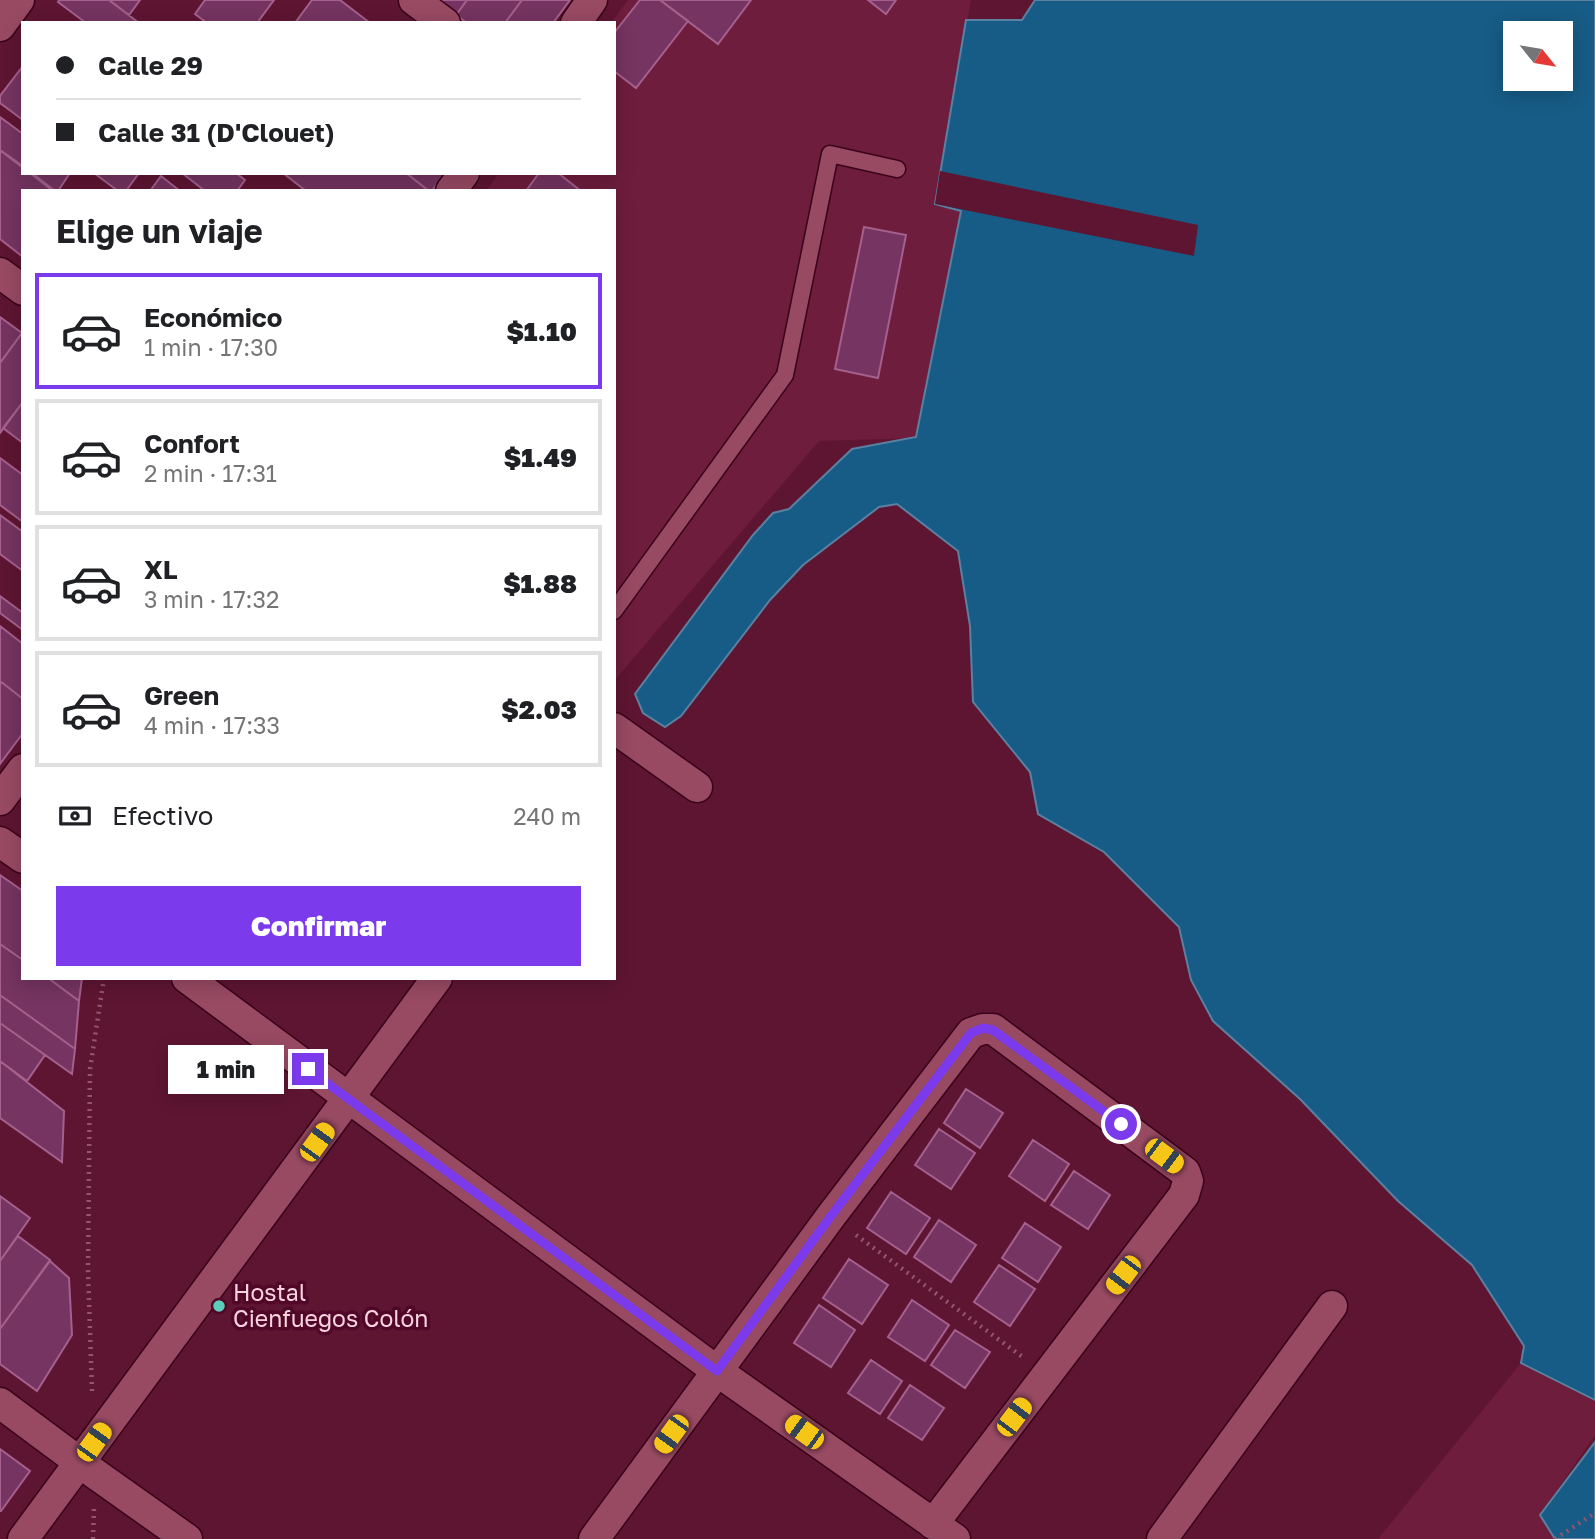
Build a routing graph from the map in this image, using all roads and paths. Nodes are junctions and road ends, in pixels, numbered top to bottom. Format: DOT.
graph roads {
  1 [pos="19,0"];
  2 [pos="414,0"];
  3 [pos="593,0"];
  4 [pos="442,21"];
  5 [pos="577,21"];
  6 [pos="0,26"];
  7 [pos="898,169"];
  8 [pos="0,273"];
  9 [pos="21,289"];
  10 [pos="616,608"];
  11 [pos="616,733"];
  12 [pos="21,772"];
  13 [pos="697,787"];
  14 [pos="0,800"];
  15 [pos="0,842"];
  16 [pos="21,857"];
  17 [pos="104,980"];
  18 [pos="190,980"];
  19 [pos="437,980"];
  20 [pos="348,1099"];
  21 [pos="831,1216"];
  22 [pos="1332,1306"];
  23 [pos="717,1371"];
  24 [pos="1047,1375"];
  25 [pos="0,1403"];
  26 [pos="90,1459"];
  27 [pos="1595,1513"];
  28 [pos="944,1531"];
  29 [pos="23,1539"];
  30 [pos="93,1539"];
  31 [pos="187,1539"];
  32 [pos="594,1539"];
  33 [pos="1162,1539"];
  34 [pos="1555,1539"];
  1 -- 6 [label="street"];
  2 -- 4 [label="street"];
  3 -- 5 [label="street"];
  7 -- 10 [label="lane"];
  8 -- 9 [label="street"];
  11 -- 13 [label="street"];
  12 -- 14 [label="street"];
  15 -- 16 [label="street"];
  17 -- 26 [label="path"];
  18 -- 20 [label="street"];
  19 -- 20 [label="street"];
  20 -- 23 [label="street"];
  20 -- 26 [label="street"];
  21 -- 23 [label="street"];
  21 -- 24 [label="path"];
  21 -- 24 [label="street"];
  22 -- 33 [label="street"];
  23 -- 28 [label="street"];
  23 -- 32 [label="street"];
  24 -- 28 [label="street"];
  25 -- 26 [label="street"];
  26 -- 29 [label="street"];
  26 -- 30 [label="path"];
  26 -- 31 [label="street"];
  27 -- 34 [label="path"];
}
